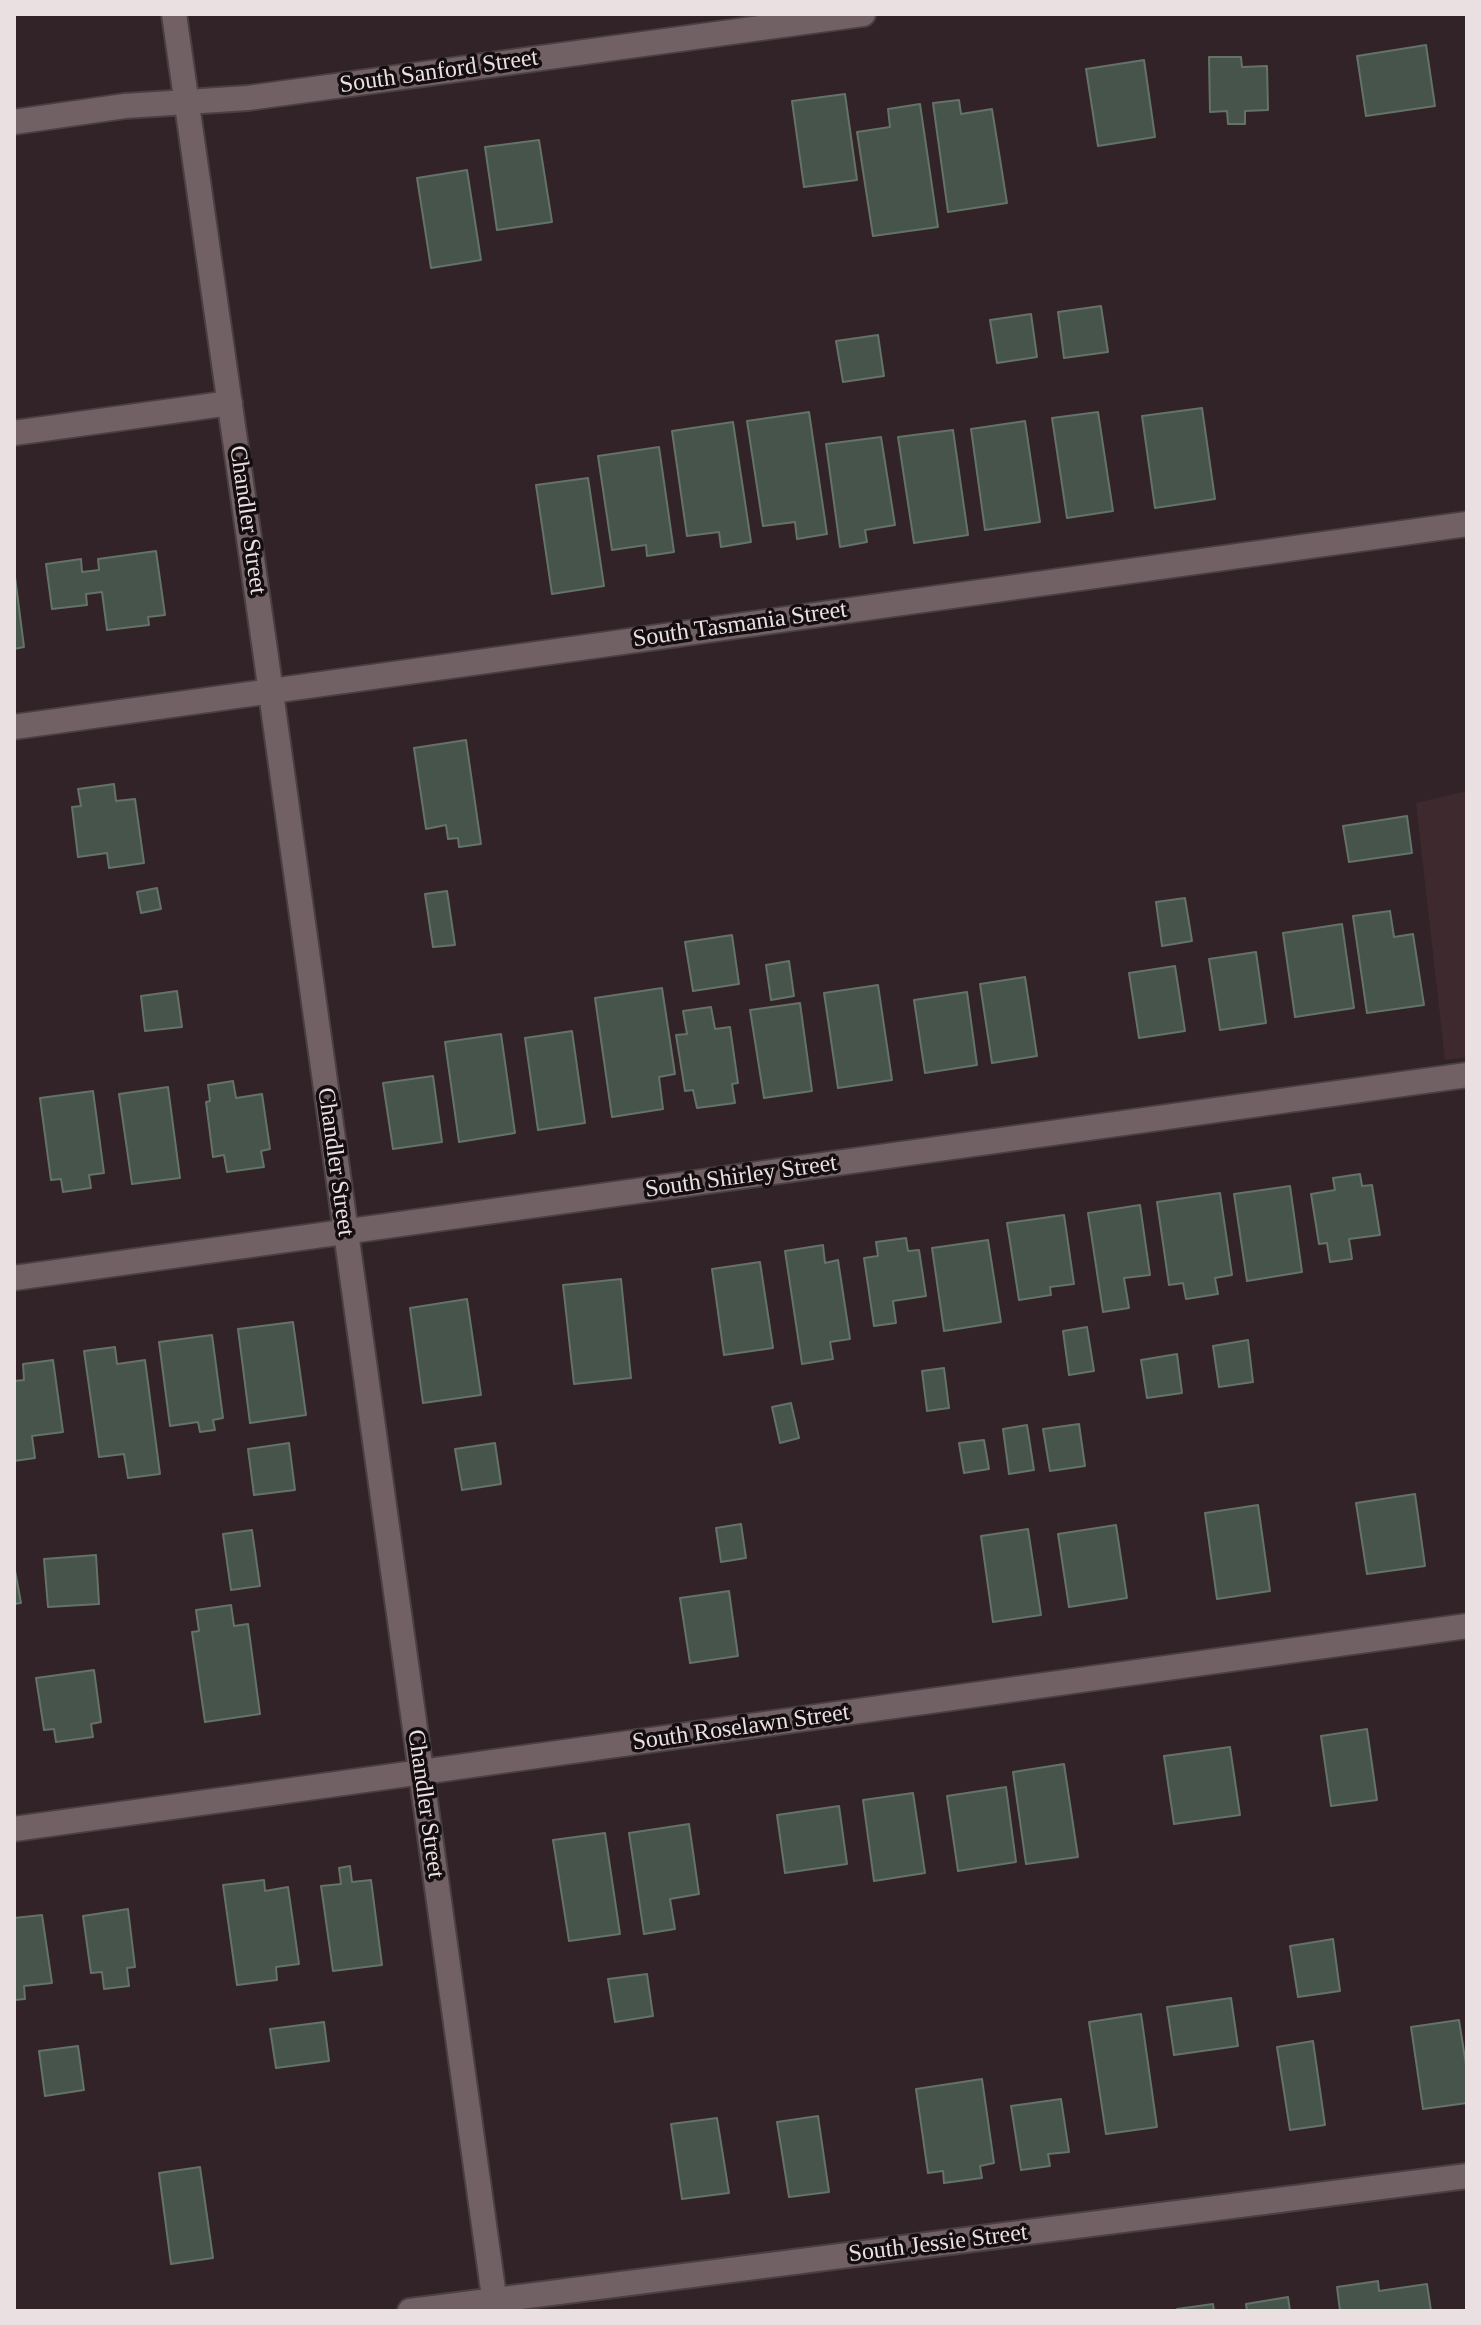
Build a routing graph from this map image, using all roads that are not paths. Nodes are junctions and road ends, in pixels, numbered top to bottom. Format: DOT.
graph roads {
  1 [pos="174,14"];
  2 [pos="863,14"];
  3 [pos="187,102"];
  4 [pos="14,122"];
  5 [pos="230,403"];
  6 [pos="14,433"];
  7 [pos="1467,524"];
  8 [pos="271,691"];
  9 [pos="14,727"];
  10 [pos="1467,1075"];
  11 [pos="345,1232"];
  12 [pos="14,1278"];
  13 [pos="1467,1626"];
  14 [pos="420,1772"];
  15 [pos="14,1829"];
  16 [pos="1467,2176"];
  17 [pos="495,2306"];
  18 [pos="410,2311"];
  1 -- 3 [label="street, Chandler Street"];
  2 -- 3 [label="street, South Sanford Street"];
  3 -- 4 [label="street, South Sanford Street"];
  3 -- 5 [label="street, Chandler Street"];
  5 -- 6 [label="street"];
  5 -- 8 [label="street, Chandler Street"];
  7 -- 8 [label="street, South Tasmania Street"];
  8 -- 9 [label="street, South Tasmania Street"];
  8 -- 11 [label="street, Chandler Street"];
  10 -- 11 [label="street, South Shirley Street"];
  11 -- 12 [label="street, South Shirley Street"];
  11 -- 14 [label="street, Chandler Street"];
  13 -- 14 [label="street, South Roselawn Street"];
  14 -- 15 [label="street, South Roselawn Street"];
  14 -- 17 [label="street, Chandler Street"];
  16 -- 17 [label="street, South Jessie Street"];
  17 -- 18 [label="street, South Jessie Street"];
}
